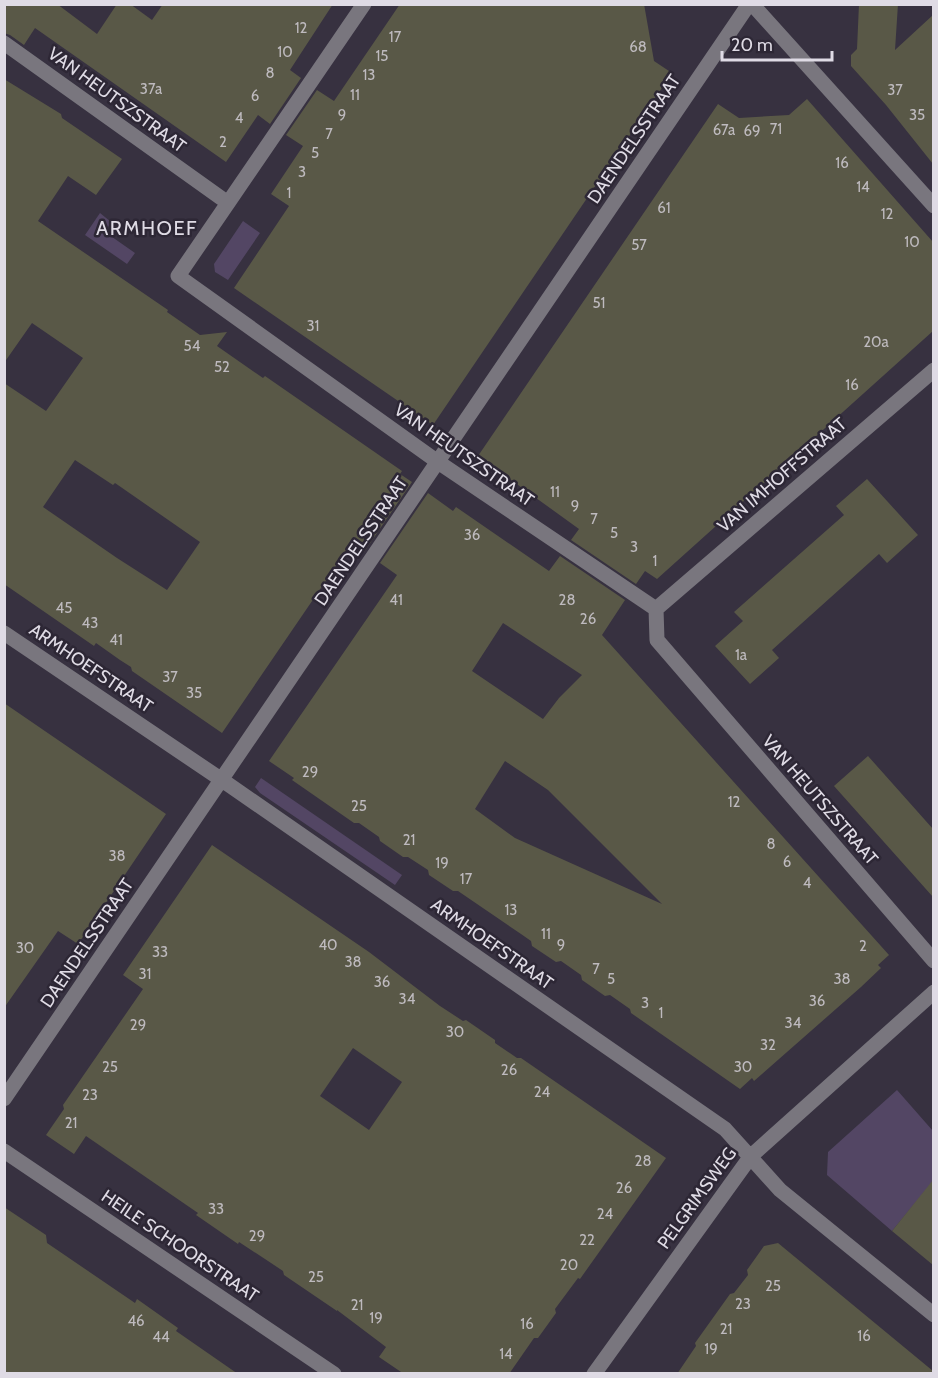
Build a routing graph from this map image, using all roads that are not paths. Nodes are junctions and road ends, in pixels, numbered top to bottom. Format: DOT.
graph roads {
  1 [pos="364,4"];
  2 [pos="751,4"];
  3 [pos="4,44"];
  4 [pos="228,203"];
  5 [pos="933,206"];
  6 [pos="933,369"];
  7 [pos="438,462"];
  8 [pos="656,609"];
  9 [pos="4,633"];
  10 [pos="222,780"];
  11 [pos="933,962"];
  12 [pos="933,992"];
  13 [pos="4,1099"];
  14 [pos="4,1151"];
  15 [pos="750,1156"];
  16 [pos="933,1316"];
  17 [pos="334,1374"];
  18 [pos="594,1374"];
  1 -- 4 [label="street"];
  2 -- 5 [label="street"];
  2 -- 7 [label="street, DAENDELSSTRAAT"];
  3 -- 4 [label="street, VAN HEUTSZSTRAAT"];
  4 -- 7 [label="street, VAN HEUTSZSTRAAT"];
  6 -- 8 [label="street, VAN IMHOFFSTRAAT"];
  7 -- 8 [label="street, VAN HEUTSZSTRAAT"];
  7 -- 10 [label="street, DAENDELSSTRAAT"];
  8 -- 11 [label="street, VAN HEUTSZSTRAAT"];
  9 -- 10 [label="street, ARMHOEFSTRAAT"];
  10 -- 13 [label="street, DAENDELSSTRAAT"];
  10 -- 15 [label="street, ARMHOEFSTRAAT"];
  12 -- 15 [label="street, PELGRIMSWEG"];
  14 -- 17 [label="street, HEILE SCHOORSTRAAT"];
  15 -- 16 [label="street, ARMHOEFSTRAAT"];
  15 -- 18 [label="street, PELGRIMSWEG"];
}
